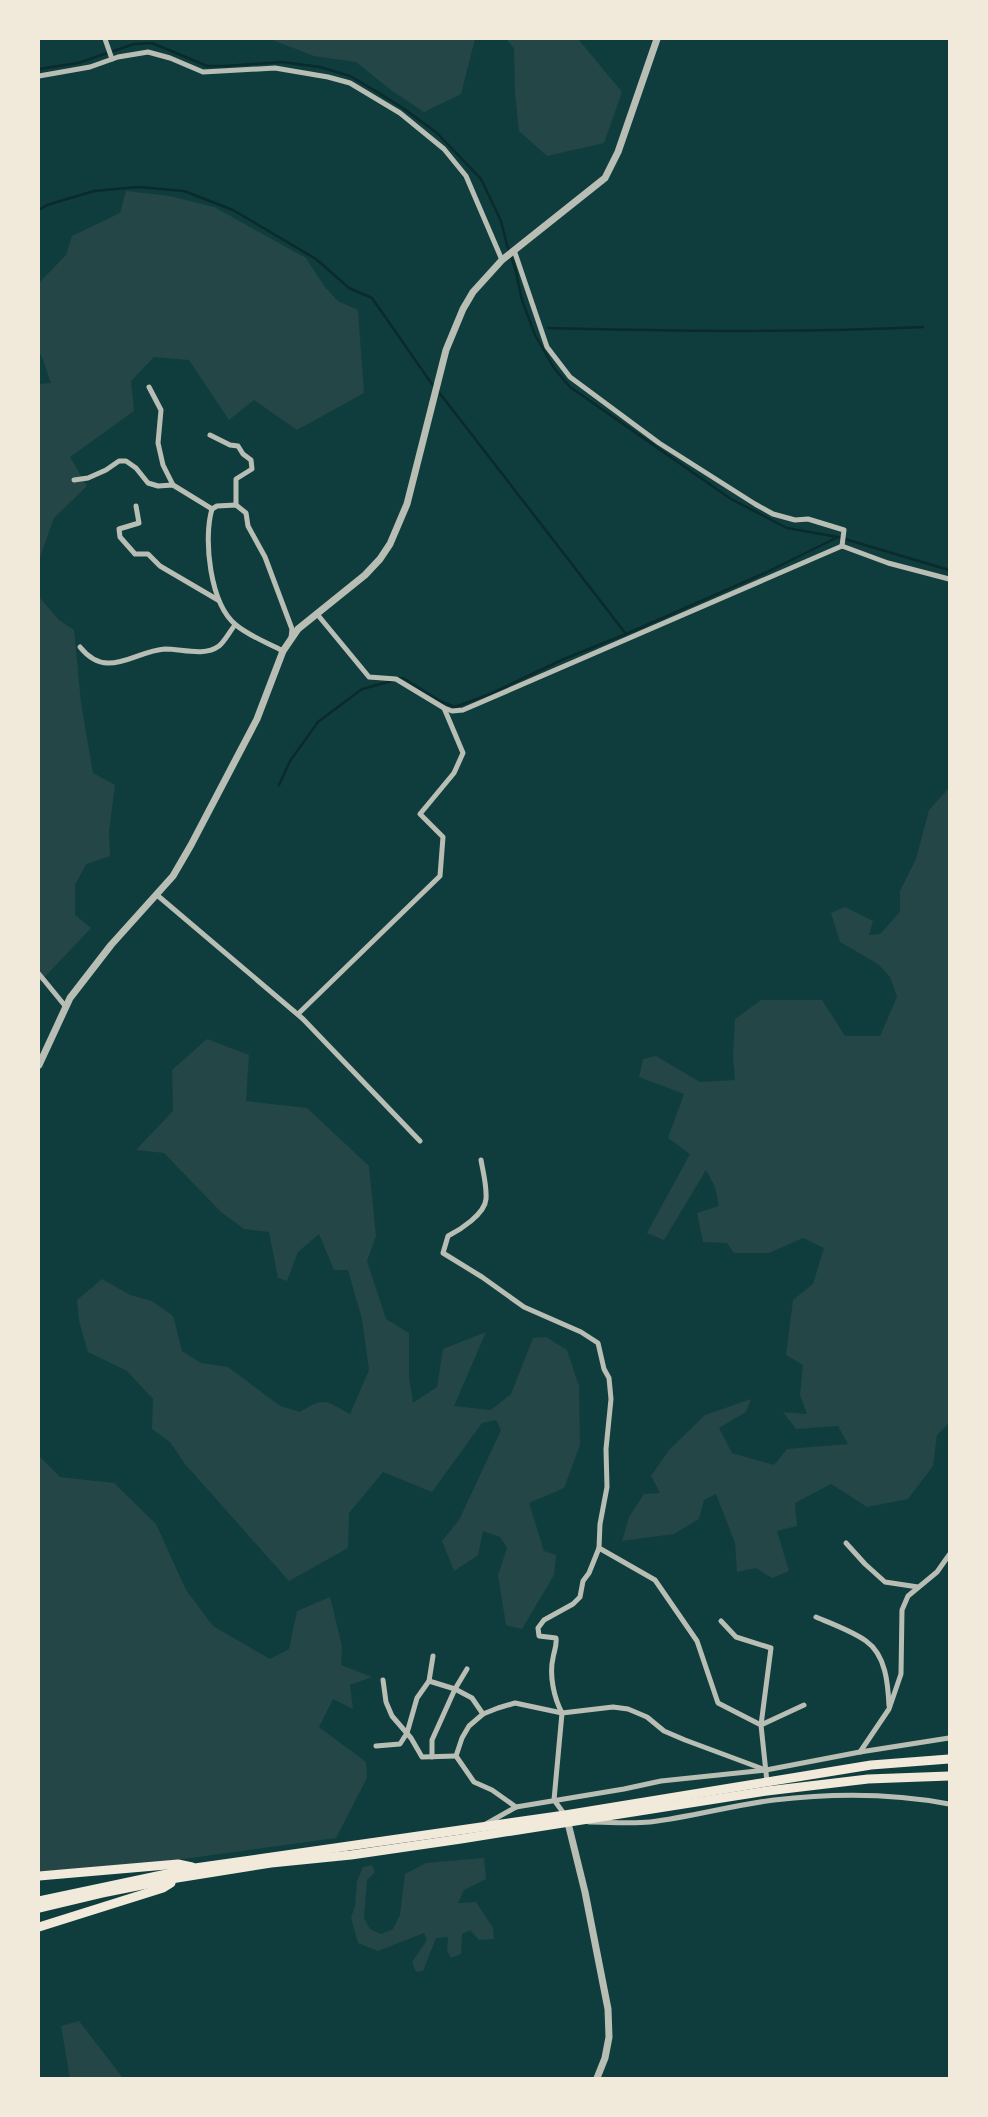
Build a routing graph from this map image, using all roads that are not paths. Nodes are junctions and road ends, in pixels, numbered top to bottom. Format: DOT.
graph roads {
  1 [pos="105,39"];
  2 [pos="657,39"];
  3 [pos="111,57"];
  4 [pos="39,76"];
  5 [pos="514,250"];
  6 [pos="505,258"];
  7 [pos="149,387"];
  8 [pos="210,435"];
  9 [pos="74,480"];
  10 [pos="173,485"];
  11 [pos="236,505"];
  12 [pos="136,506"];
  13 [pos="212,509"];
  14 [pos="842,546"];
  15 [pos="949,579"];
  16 [pos="218,600"];
  17 [pos="317,614"];
  18 [pos="235,624"];
  19 [pos="291,639"];
  20 [pos="80,647"];
  21 [pos="283,651"];
  22 [pos="444,708"];
  23 [pos="156,895"];
  24 [pos="39,974"];
  25 [pos="66,1007"];
  26 [pos="298,1014"];
  27 [pos="39,1065"];
  28 [pos="420,1141"];
  29 [pos="481,1160"];
  30 [pos="846,1543"];
  31 [pos="599,1548"];
  32 [pos="949,1555"];
  33 [pos="918,1587"];
  34 [pos="816,1617"];
  35 [pos="721,1620"];
  36 [pos="433,1656"];
  37 [pos="467,1669"];
  38 [pos="383,1680"];
  39 [pos="428,1681"];
  40 [pos="455,1689"];
  41 [pos="804,1705"];
  42 [pos="889,1709"];
  43 [pos="562,1713"];
  44 [pos="483,1714"];
  45 [pos="761,1725"];
  46 [pos="407,1733"];
  47 [pos="949,1738"];
  48 [pos="376,1746"];
  49 [pos="860,1752"];
  50 [pos="456,1756"];
  51 [pos="432,1757"];
  52 [pos="949,1760"];
  53 [pos="766,1770"];
  54 [pos="949,1776"];
  55 [pos="767,1782"];
  56 [pos="554,1800"];
  57 [pos="949,1804"];
  58 [pos="516,1807"];
  59 [pos="567,1819"];
  60 [pos="483,1826"];
  61 [pos="195,1868"];
  62 [pos="39,1876"];
  63 [pos="177,1878"];
  64 [pos="39,1901"];
  65 [pos="39,1908"];
  66 [pos="39,1927"];
  67 [pos="596,2078"];
  1 -- 3 [label="street"];
  2 -- 5 [label="street"];
  3 -- 4 [label="street"];
  3 -- 6 [label="street"];
  5 -- 6 [label="street"];
  5 -- 14 [label="street"];
  6 -- 17 [label="street"];
  7 -- 10 [label="street"];
  8 -- 11 [label="street"];
  9 -- 10 [label="street"];
  10 -- 13 [label="street"];
  11 -- 13 [label="street"];
  11 -- 19 [label="street"];
  12 -- 16 [label="street"];
  13 -- 16 [label="street"];
  14 -- 15 [label="street"];
  14 -- 22 [label="street"];
  16 -- 18 [label="street"];
  17 -- 19 [label="street"];
  17 -- 22 [label="street"];
  18 -- 20 [label="street"];
  18 -- 21 [label="street"];
  19 -- 21 [label="street"];
  21 -- 23 [label="street"];
  22 -- 26 [label="street"];
  23 -- 25 [label="street"];
  23 -- 26 [label="street"];
  24 -- 25 [label="street"];
  25 -- 27 [label="street"];
  26 -- 28 [label="street"];
  29 -- 31 [label="street"];
  30 -- 33 [label="street"];
  31 -- 43 [label="street"];
  31 -- 45 [label="street"];
  32 -- 33 [label="street"];
  33 -- 42 [label="street"];
  34 -- 42 [label="street"];
  35 -- 45 [label="street"];
  36 -- 39 [label="street"];
  37 -- 40 [label="street"];
  38 -- 46 [label="street"];
  39 -- 40 [label="street"];
  39 -- 46 [label="street"];
  40 -- 44 [label="street"];
  40 -- 51 [label="street"];
  41 -- 45 [label="street"];
  42 -- 49 [label="street"];
  43 -- 44 [label="street"];
  43 -- 53 [label="street"];
  43 -- 56 [label="street"];
  44 -- 50 [label="street"];
  45 -- 53 [label="street"];
  46 -- 48 [label="street"];
  46 -- 51 [label="street"];
  47 -- 49 [label="street"];
  49 -- 53 [label="street"];
  50 -- 51 [label="street"];
  50 -- 58 [label="street"];
  52 -- 55 [label="highway"];
  53 -- 55 [label="street"];
  53 -- 56 [label="street"];
  54 -- 59 [label="highway"];
  55 -- 59 [label="highway"];
  56 -- 58 [label="street"];
  56 -- 59 [label="street"];
  57 -- 59 [label="street"];
  58 -- 60 [label="street"];
  59 -- 60 [label="highway"];
  59 -- 63 [label="highway"];
  59 -- 67 [label="street"];
  60 -- 61 [label="highway"];
  61 -- 62 [label="highway"];
  61 -- 64 [label="highway"];
  63 -- 65 [label="highway"];
  63 -- 66 [label="highway"];
}
